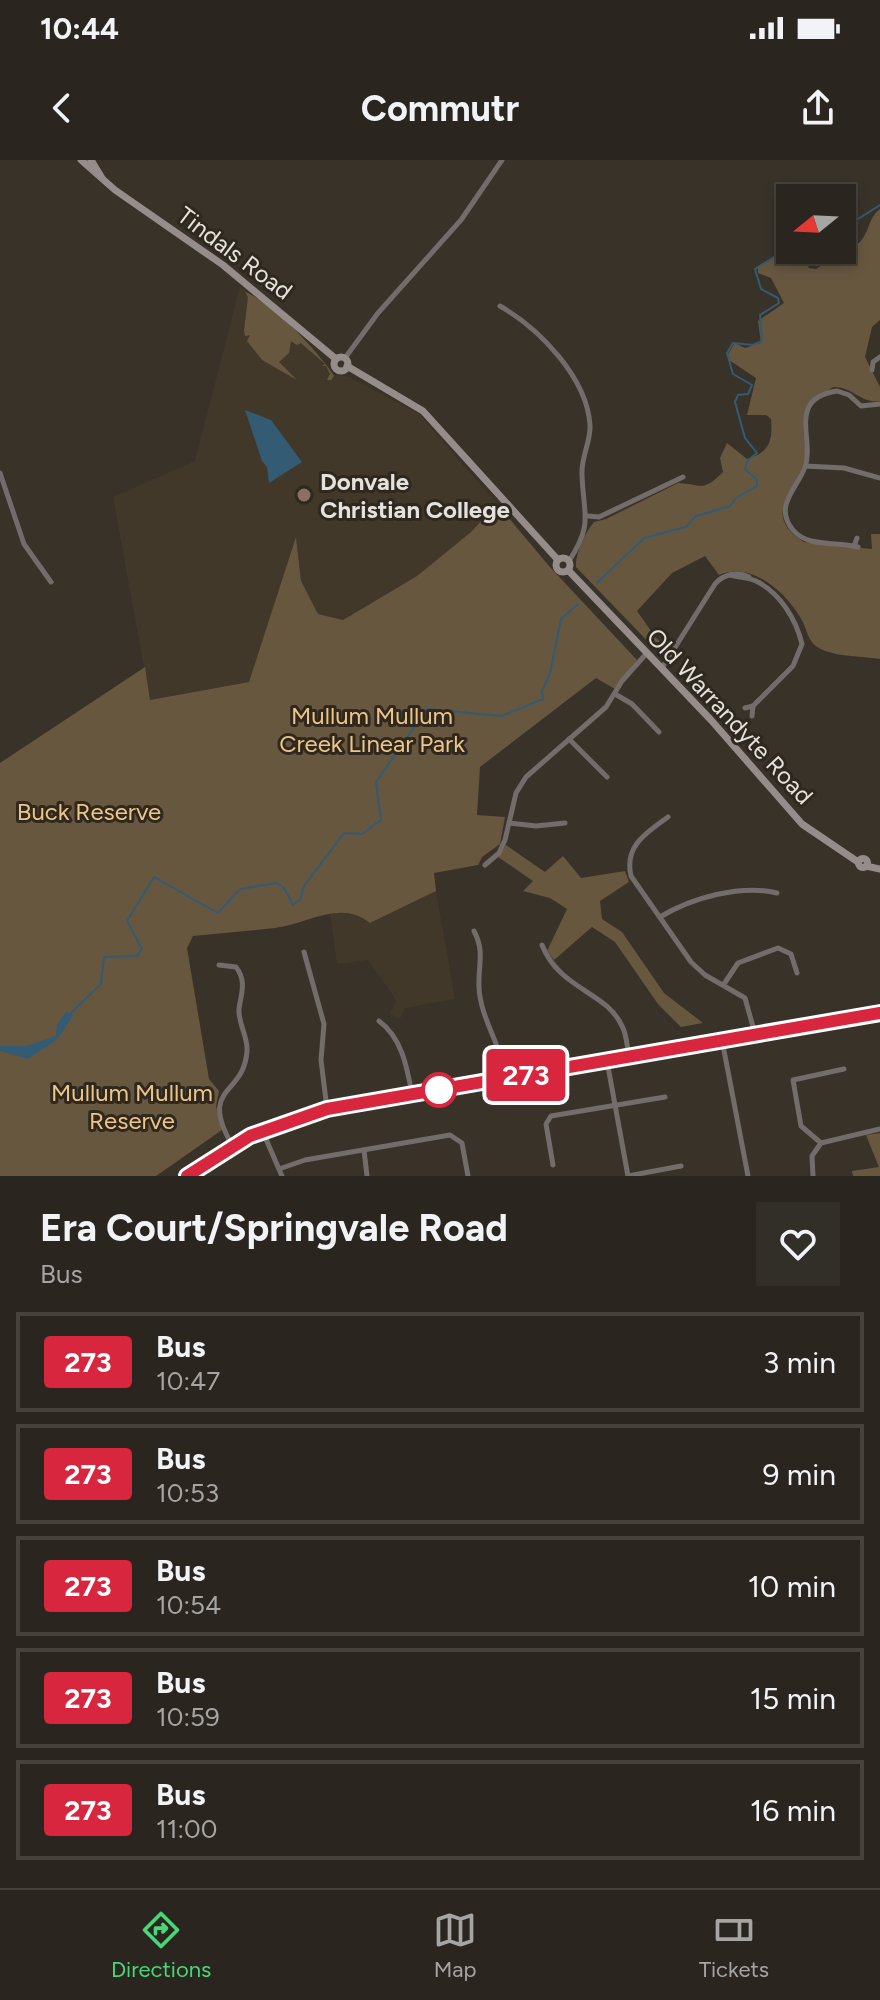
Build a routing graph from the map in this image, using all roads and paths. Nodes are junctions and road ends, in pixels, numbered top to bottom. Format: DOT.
graph roads {
  1 [pos="81,160"];
  2 [pos="91,160"];
  3 [pos="99,160"];
  4 [pos="502,160"];
  5 [pos="99,173"];
  6 [pos="106,183"];
  7 [pos="500,306"];
  8 [pos="880,357"];
  9 [pos="336,359"];
  10 [pos="346,362"];
  11 [pos="872,370"];
  12 [pos="880,404"];
  13 [pos="805,466"];
  14 [pos="0,473"];
  15 [pos="683,477"];
  16 [pos="880,478"];
  17 [pos="588,516"];
  18 [pos="857,538"];
  19 [pos="568,566"];
  20 [pos="51,582"];
  21 [pos="646,654"];
  22 [pos="661,669"];
  23 [pos="615,693"];
  24 [pos="753,706"];
  25 [pos="745,708"];
  26 [pos="752,716"];
  27 [pos="659,732"];
  28 [pos="569,739"];
  29 [pos="607,777"];
  30 [pos="668,817"];
  31 [pos="509,823"];
  32 [pos="565,823"];
  33 [pos="865,863"];
  34 [pos="485,865"];
  35 [pos="777,893"];
  36 [pos="660,917"];
  37 [pos="474,931"];
  38 [pos="542,945"];
  39 [pos="304,952"];
  40 [pos="219,965"];
  41 [pos="797,973"];
  42 [pos="724,984"];
  43 [pos="880,1013"];
  44 [pos="379,1021"];
  45 [pos="755,1034"];
  46 [pos="722,1040"];
  47 [pos="629,1057"];
  48 [pos="607,1061"];
  49 [pos="844,1069"];
  50 [pos="507,1078"];
  51 [pos="412,1094"];
  52 [pos="665,1097"];
  53 [pos="616,1106"];
  54 [pos="327,1109"];
  55 [pos="880,1129"];
  56 [pos="262,1130"];
  57 [pos="821,1143"];
  58 [pos="232,1145"];
  59 [pos="364,1150"];
  60 [pos="553,1165"];
  61 [pos="681,1166"];
  62 [pos="280,1174"];
  63 [pos="187,1176"];
  64 [pos="367,1176"];
  65 [pos="468,1176"];
  66 [pos="628,1176"];
  67 [pos="748,1176"];
  68 [pos="813,1176"];
  1 -- 6 [label="main road, Tindals Road"];
  2 -- 5 [label="main road, Tindals Road"];
  3 -- 5 [label="main road"];
  4 -- 10 [label="street"];
  5 -- 6 [label="main road, Tindals Road"];
  6 -- 9 [label="main road, Tindals Road"];
  7 -- 17 [label="street"];
  8 -- 11 [label="street"];
  9 -- 10 [label="main road"];
  9 -- 10 [label="main road, Tindals Road"];
  10 -- 19 [label="main road"];
  12 -- 13 [label="street"];
  13 -- 16 [label="street"];
  13 -- 18 [label="street"];
  14 -- 20 [label="street"];
  15 -- 17 [label="street"];
  17 -- 19 [label="street"];
  19 -- 21 [label="main road, Old Warrandyte Road"];
  21 -- 22 [label="main road, Old Warrandyte Road"];
  21 -- 23 [label="street"];
  22 -- 24 [label="street"];
  22 -- 33 [label="main road, Old Warrandyte Road"];
  23 -- 27 [label="street"];
  23 -- 28 [label="street"];
  24 -- 25 [label="street"];
  24 -- 26 [label="street"];
  28 -- 29 [label="street"];
  28 -- 31 [label="street"];
  30 -- 36 [label="street"];
  31 -- 32 [label="street"];
  31 -- 34 [label="street"];
  35 -- 36 [label="street"];
  36 -- 42 [label="street"];
  37 -- 50 [label="street"];
  38 -- 47 [label="street"];
  39 -- 54 [label="street"];
  40 -- 58 [label="street"];
  41 -- 42 [label="street"];
  42 -- 45 [label="street"];
  43 -- 45 [label="main road"];
  44 -- 51 [label="street"];
  45 -- 46 [label="main road"];
  46 -- 47 [label="main road"];
  46 -- 67 [label="street"];
  47 -- 48 [label="main road"];
  48 -- 50 [label="main road"];
  48 -- 53 [label="street"];
  49 -- 57 [label="street"];
  50 -- 51 [label="main road"];
  51 -- 54 [label="main road"];
  52 -- 53 [label="street"];
  53 -- 60 [label="street"];
  53 -- 66 [label="street"];
  54 -- 56 [label="main road"];
  55 -- 57 [label="street"];
  56 -- 58 [label="main road"];
  56 -- 62 [label="street"];
  57 -- 68 [label="street"];
  58 -- 63 [label="main road"];
  59 -- 62 [label="street"];
  59 -- 64 [label="street"];
  59 -- 65 [label="street"];
  61 -- 66 [label="street"];
}
